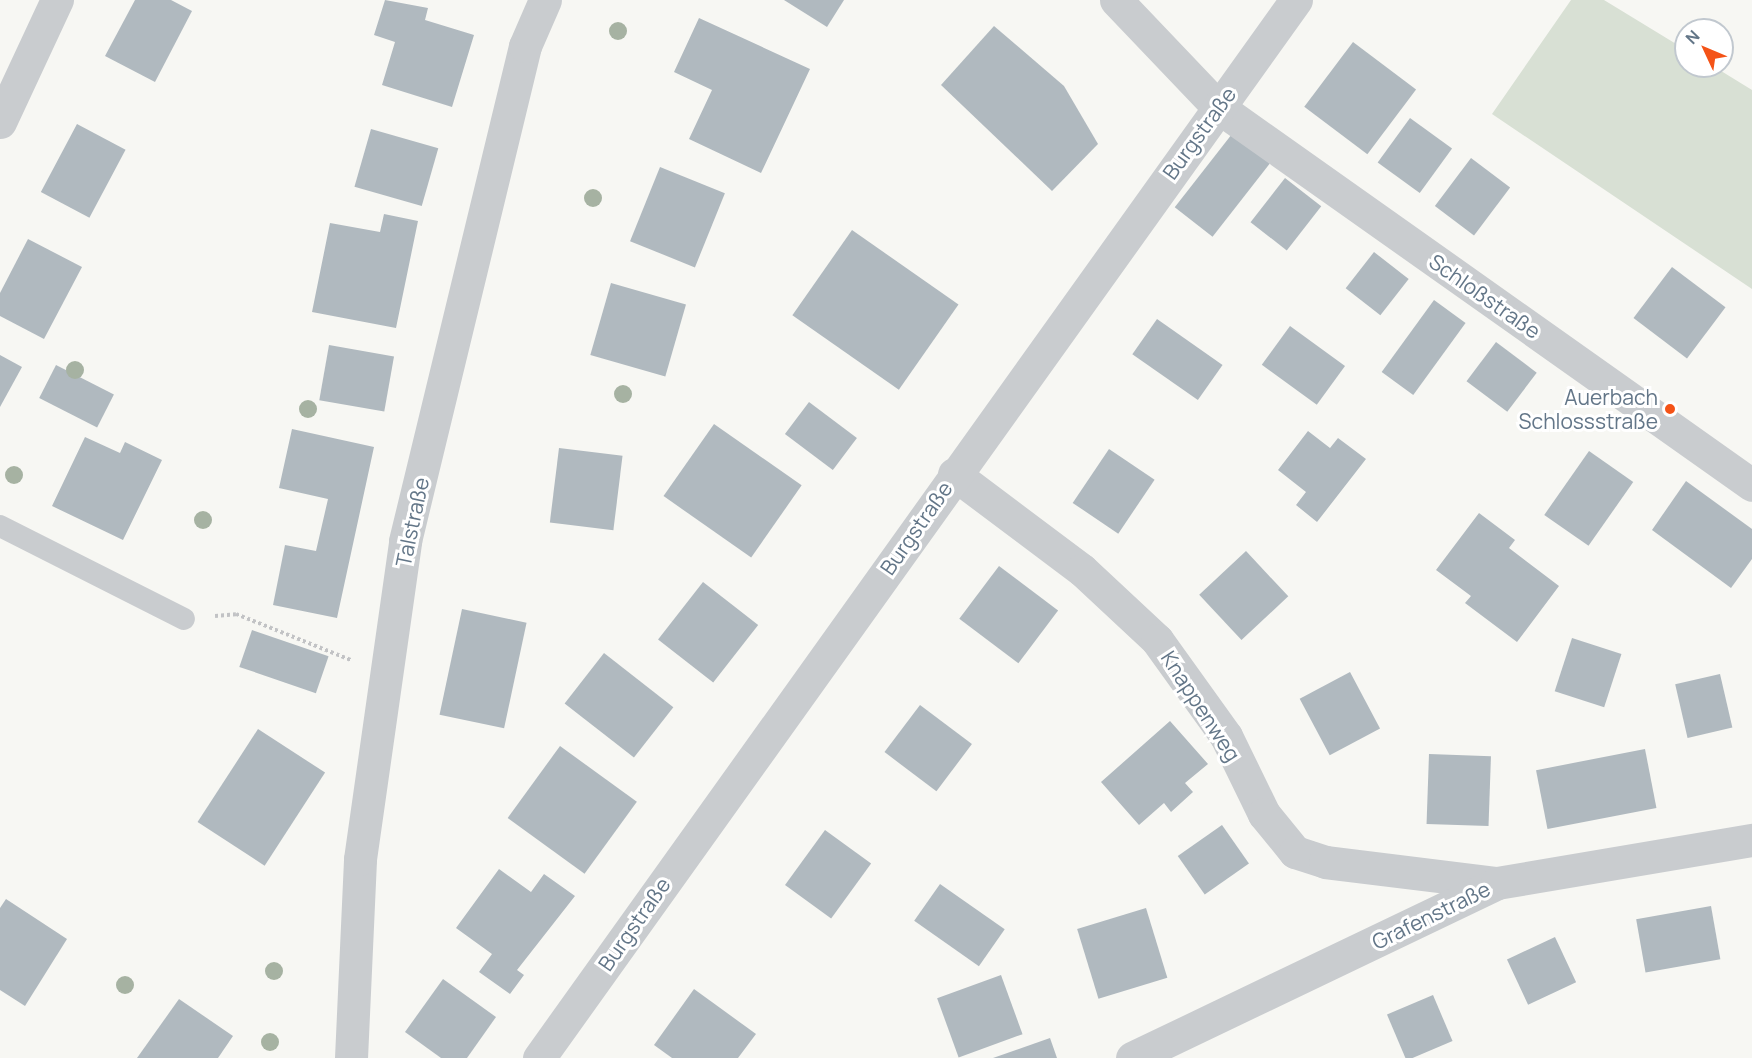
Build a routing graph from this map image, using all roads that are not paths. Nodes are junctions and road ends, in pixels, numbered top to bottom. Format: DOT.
graph roads {
  1 [pos="57,0"];
  2 [pos="545,0"];
  3 [pos="1116,0"];
  4 [pos="1296,0"];
  5 [pos="1218,107"];
  6 [pos="0,122"];
  7 [pos="954,474"];
  8 [pos="1752,485"];
  9 [pos="0,526"];
  10 [pos="184,619"];
  11 [pos="1752,840"];
  12 [pos="1497,883"];
  13 [pos="351,1058"];
  14 [pos="539,1058"];
  15 [pos="1132,1058"];
  1 -- 6 [label="street"];
  2 -- 13 [label="street, Talstraße"];
  3 -- 5 [label="street, Schloßstraße"];
  4 -- 5 [label="street, Burgstraße"];
  5 -- 7 [label="street, Burgstraße"];
  5 -- 8 [label="street, Schloßstraße"];
  7 -- 12 [label="street, Knappenweg"];
  7 -- 14 [label="street, Burgstraße"];
  9 -- 10 [label="lane"];
  11 -- 12 [label="street, Grafenstraße"];
  12 -- 15 [label="street, Grafenstraße"];
}
